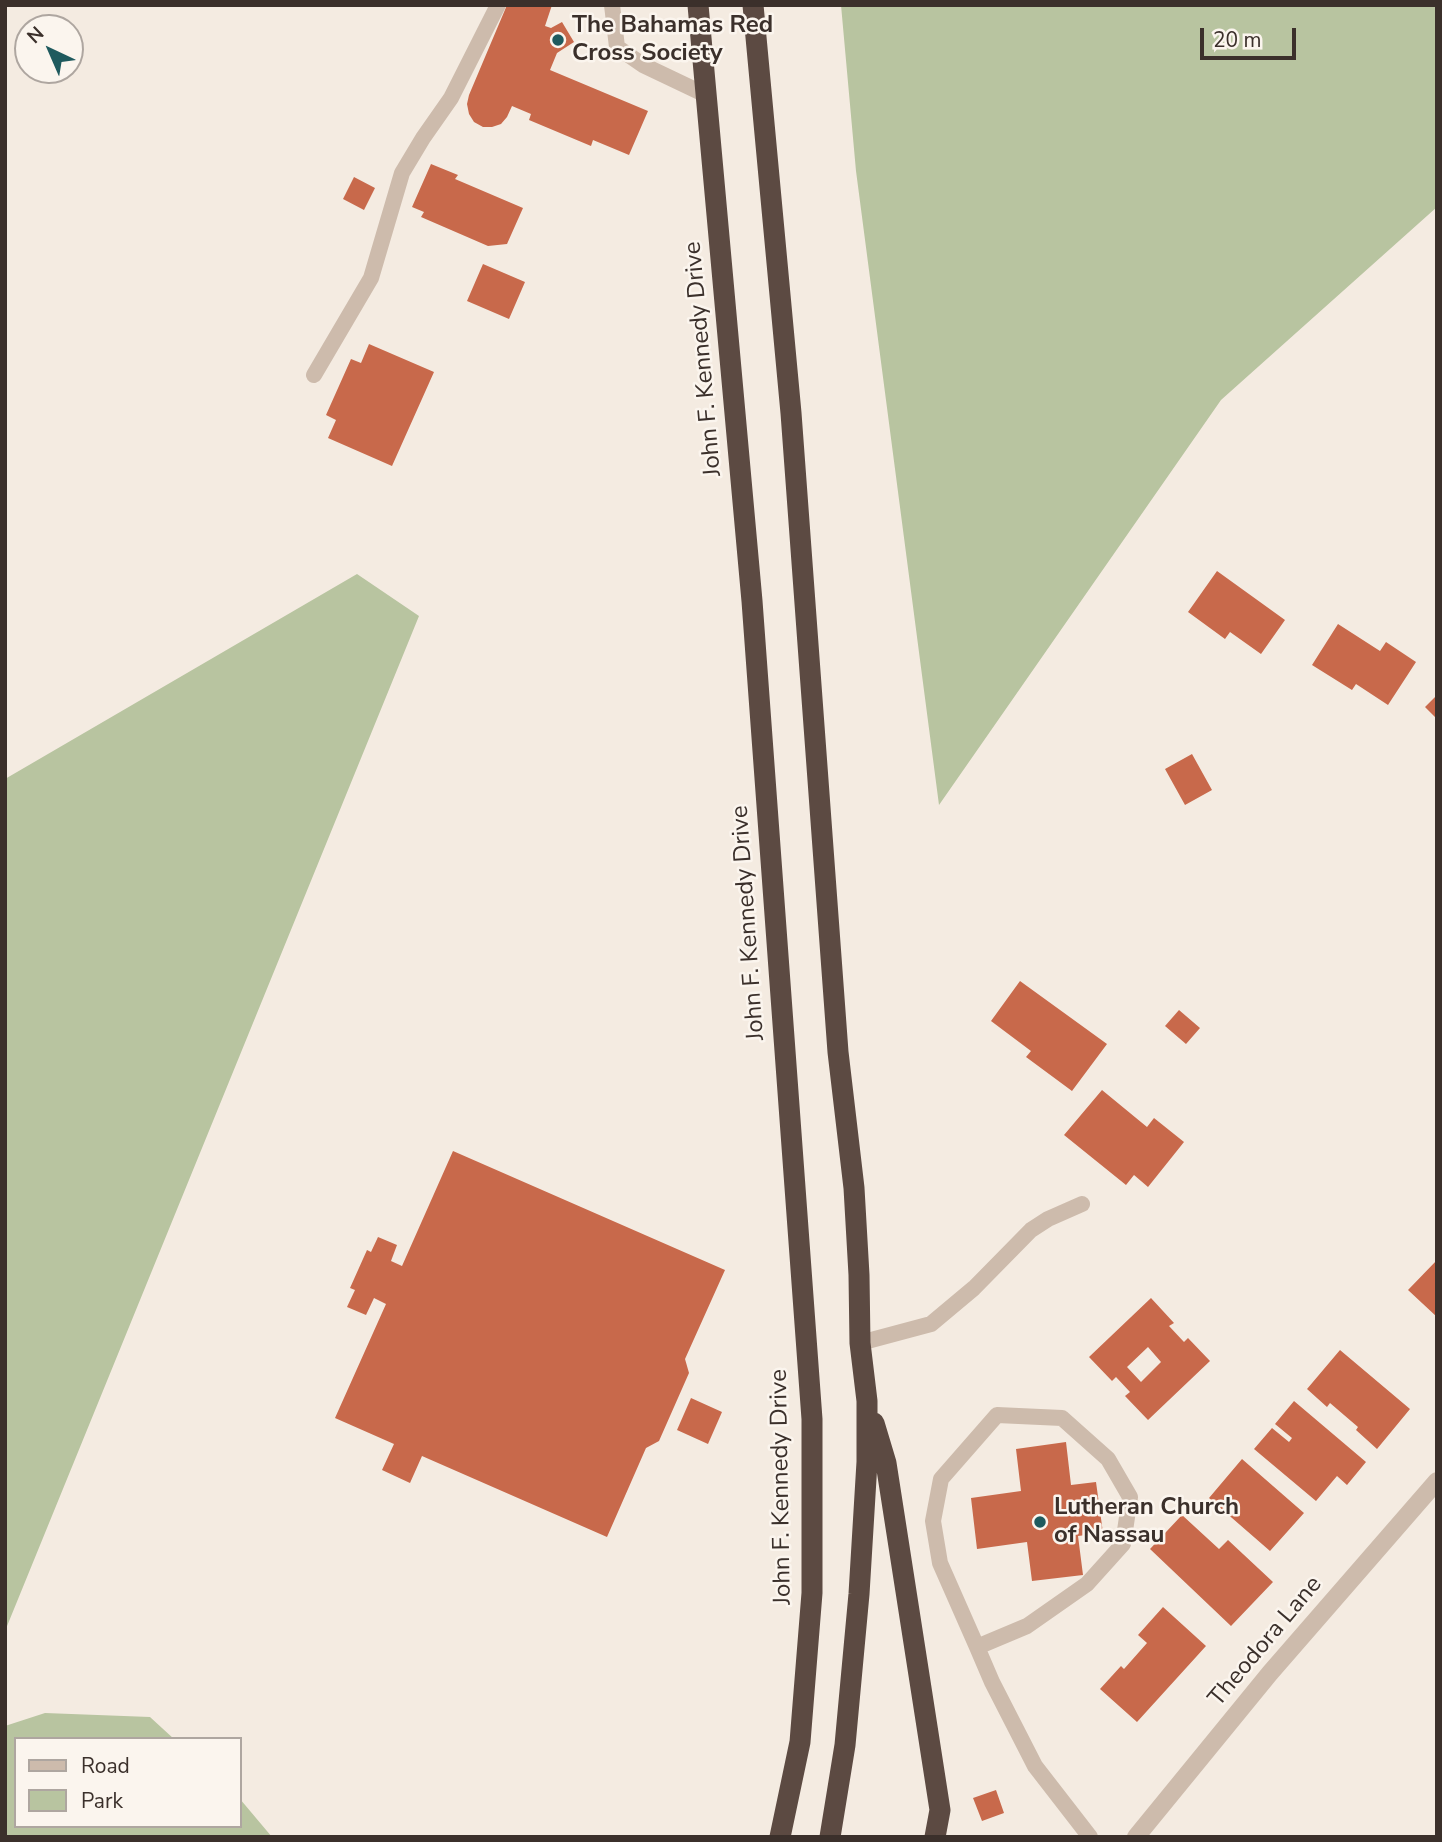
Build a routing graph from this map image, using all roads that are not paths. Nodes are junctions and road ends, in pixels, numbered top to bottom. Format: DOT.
graph roads {
  1 [pos="498,5"];
  2 [pos="612,5"];
  3 [pos="698,5"];
  4 [pos="753,5"];
  5 [pos="706,95"];
  6 [pos="314,375"];
  7 [pos="1082,1204"];
  8 [pos="860,1343"];
  9 [pos="867,1401"];
  10 [pos="1437,1481"];
  11 [pos="977,1647"];
  12 [pos="780,1837"];
  13 [pos="830,1837"];
  14 [pos="935,1837"];
  15 [pos="1090,1837"];
  16 [pos="1136,1837"];
  1 -- 6 [label="lane"];
  2 -- 5 [label="lane"];
  3 -- 5 [label="highway, John F. Kennedy Drive"];
  4 -- 8 [label="highway"];
  5 -- 12 [label="highway, John F. Kennedy Drive"];
  7 -- 8 [label="lane"];
  8 -- 9 [label="highway"];
  9 -- 13 [label="highway"];
  9 -- 14 [label="highway"];
  10 -- 16 [label="street, Theodora Lane"];
  11 -- 11 [label="lane"];
  11 -- 15 [label="lane"];
}
